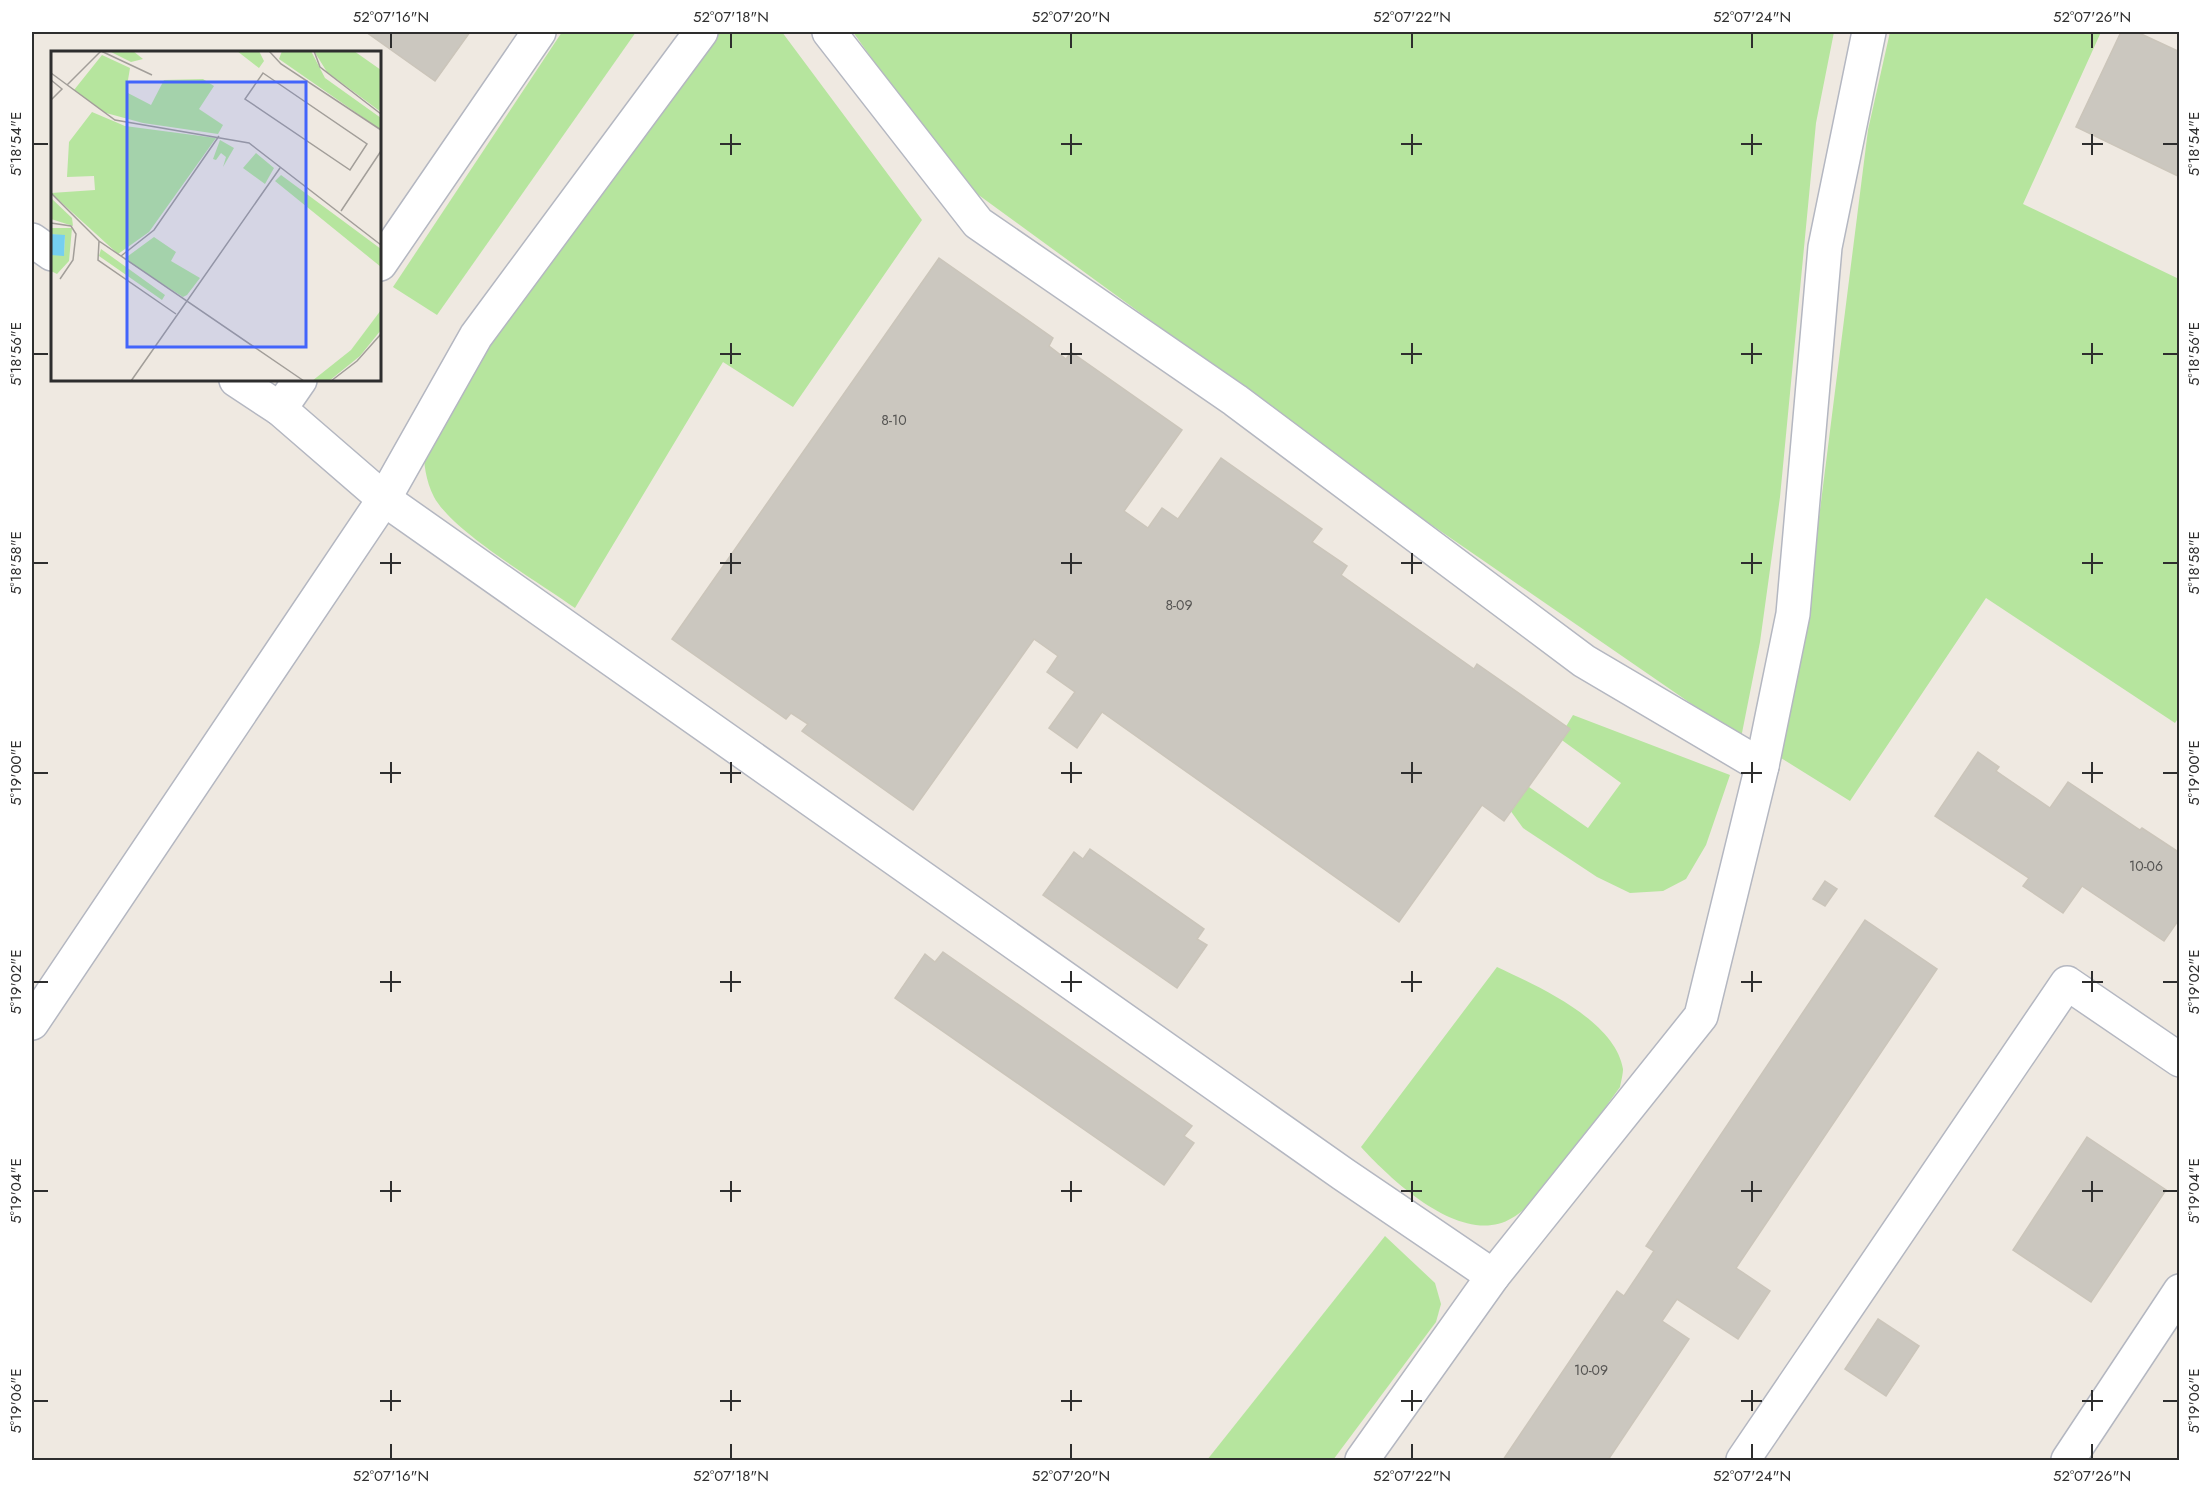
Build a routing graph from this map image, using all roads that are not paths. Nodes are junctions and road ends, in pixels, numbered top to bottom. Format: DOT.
graph roads {
  1 [pos="539,32"];
  2 [pos="701,32"];
  3 [pos="829,32"];
  4 [pos="1869,32"];
  5 [pos="32,240"];
  6 [pos="51,254"];
  7 [pos="381,263"];
  8 [pos="238,381"];
  9 [pos="299,381"];
  10 [pos="280,409"];
  11 [pos="384,498"];
  12 [pos="1762,766"];
  13 [pos="32,1023"];
  14 [pos="2180,1060"];
  15 [pos="1493,1276"];
  16 [pos="2180,1291"];
  17 [pos="1362,1461"];
  18 [pos="1743,1461"];
  19 [pos="2068,1461"];
  1 -- 7 [label="lane"];
  2 -- 11 [label="lane"];
  3 -- 12 [label="lane"];
  4 -- 12 [label="lane"];
  5 -- 6 [label="lane"];
  8 -- 10 [label="lane"];
  9 -- 10 [label="lane"];
  10 -- 11 [label="lane"];
  11 -- 13 [label="lane"];
  11 -- 15 [label="lane"];
  12 -- 15 [label="lane"];
  14 -- 18 [label="lane"];
  15 -- 17 [label="lane"];
  16 -- 19 [label="lane"];
}
